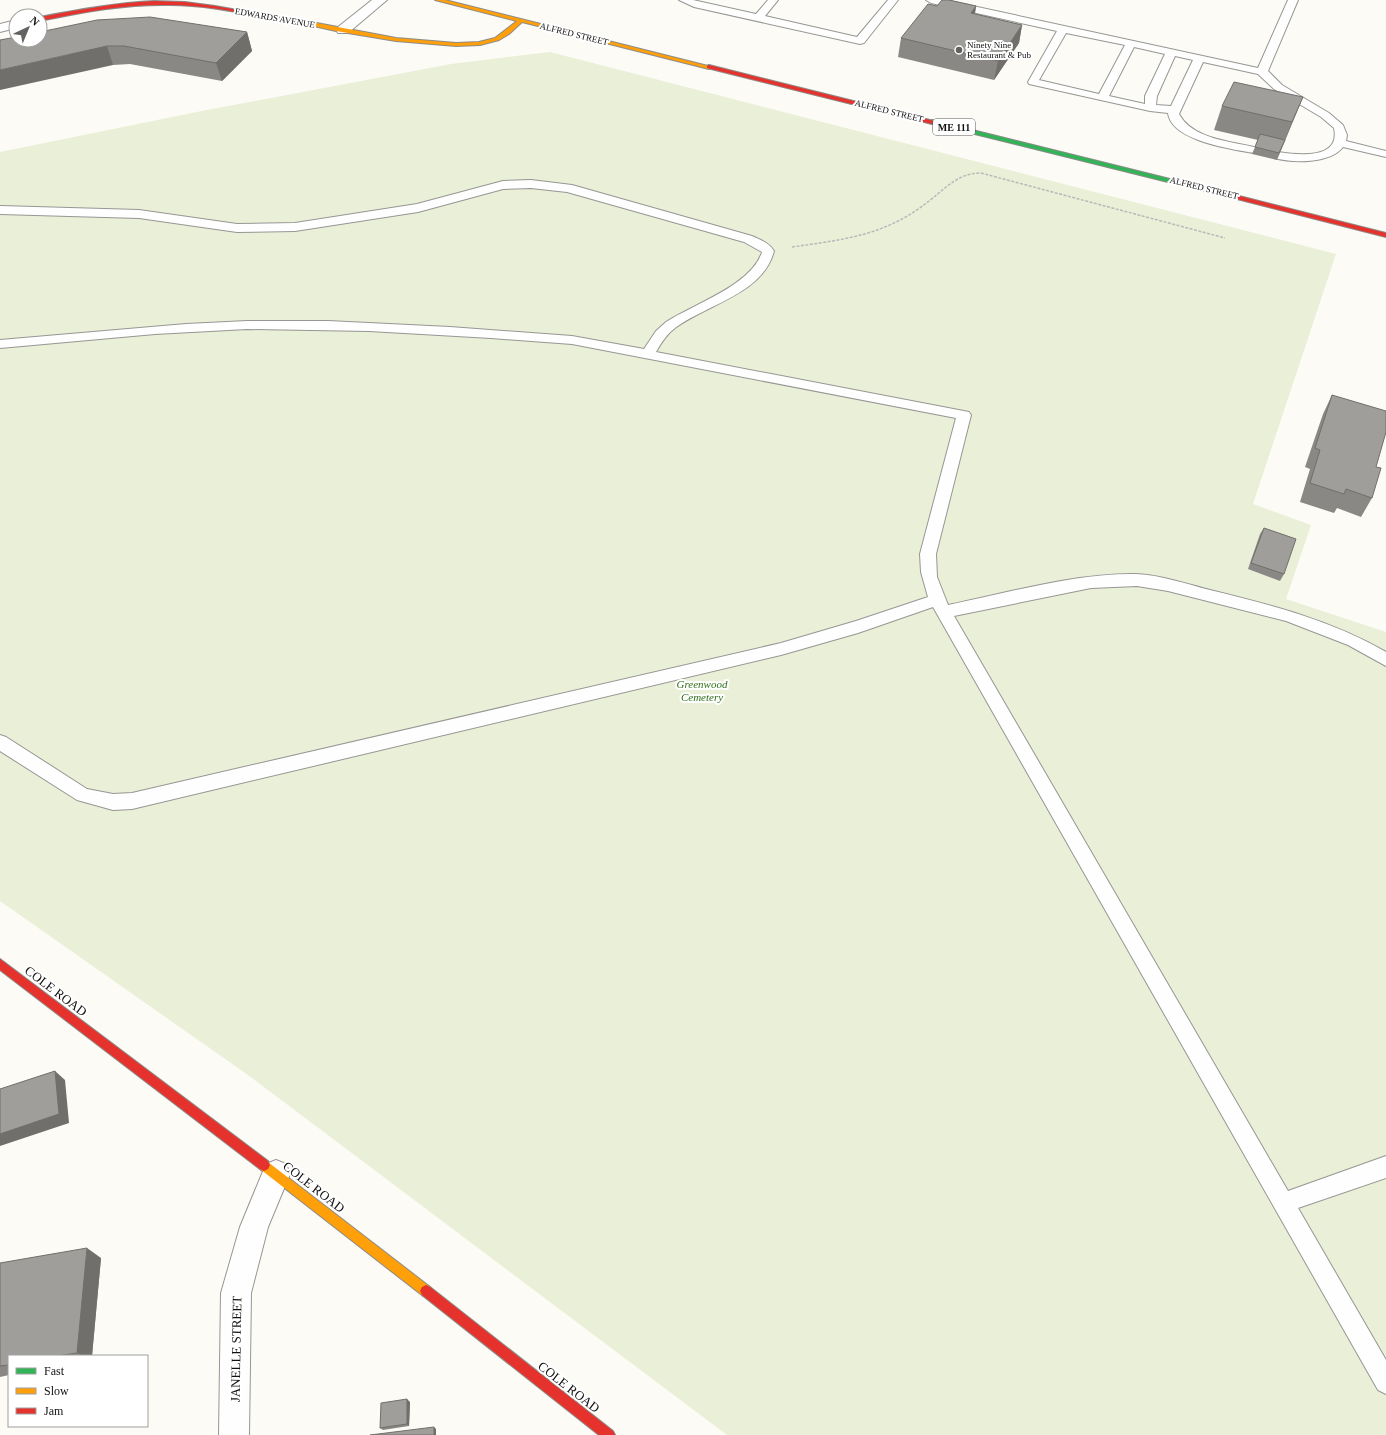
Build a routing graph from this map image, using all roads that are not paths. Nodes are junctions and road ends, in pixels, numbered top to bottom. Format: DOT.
graph roads {
  1 [pos="380,0"];
  2 [pos="438,0"];
  3 [pos="684,0"];
  4 [pos="773,0"];
  5 [pos="893,0"];
  6 [pos="931,0"];
  7 [pos="1293,0"];
  8 [pos="48,17"];
  9 [pos="758,18"];
  10 [pos="521,20"];
  11 [pos="1063,29"];
  12 [pos="343,30"];
  13 [pos="1131,44"];
  14 [pos="1171,52"];
  15 [pos="1199,59"];
  16 [pos="1262,72"];
  17 [pos="1102,98"];
  18 [pos="1150,108"];
  19 [pos="1174,112"];
  20 [pos="1340,144"];
  21 [pos="1255,148"];
  22 [pos="1279,154"];
  23 [pos="1386,154"];
  24 [pos="0,210"];
  25 [pos="1386,235"];
  26 [pos="0,344"];
  27 [pos="648,353"];
  28 [pos="940,606"];
  29 [pos="1386,660"];
  30 [pos="0,742"];
  31 [pos="0,964"];
  32 [pos="1386,1167"];
  33 [pos="276,1174"];
  34 [pos="1283,1203"];
  35 [pos="1386,1382"];
  36 [pos="234,1435"];
  37 [pos="609,1435"];
  1 -- 12 [label="street"];
  2 -- 10 [label="main road, ALFRED STREET / ME 111"];
  3 -- 9 [label="lane"];
  4 -- 9 [label="lane"];
  5 -- 9 [label="lane"];
  6 -- 11 [label="lane"];
  7 -- 16 [label="lane"];
  8 -- 12 [label="main road, EDWARDS AVENUE"];
  10 -- 12 [label="main road, EDWARDS AVENUE"];
  10 -- 25 [label="main road, ALFRED STREET / ME 111"];
  11 -- 13 [label="lane"];
  11 -- 17 [label="lane"];
  13 -- 14 [label="lane"];
  13 -- 17 [label="lane"];
  14 -- 15 [label="lane"];
  14 -- 18 [label="lane"];
  15 -- 16 [label="lane"];
  15 -- 19 [label="lane"];
  16 -- 20 [label="lane"];
  17 -- 18 [label="lane"];
  18 -- 19 [label="lane"];
  19 -- 21 [label="lane"];
  20 -- 22 [label="lane"];
  20 -- 23 [label="lane"];
  24 -- 27 [label="lane"];
  26 -- 27 [label="lane"];
  27 -- 28 [label="lane"];
  28 -- 29 [label="lane"];
  28 -- 30 [label="lane"];
  28 -- 34 [label="lane"];
  31 -- 33 [label="main road, COLE ROAD"];
  32 -- 34 [label="lane"];
  33 -- 36 [label="street, JANELLE STREET"];
  33 -- 37 [label="main road, COLE ROAD"];
  34 -- 35 [label="lane"];
}
